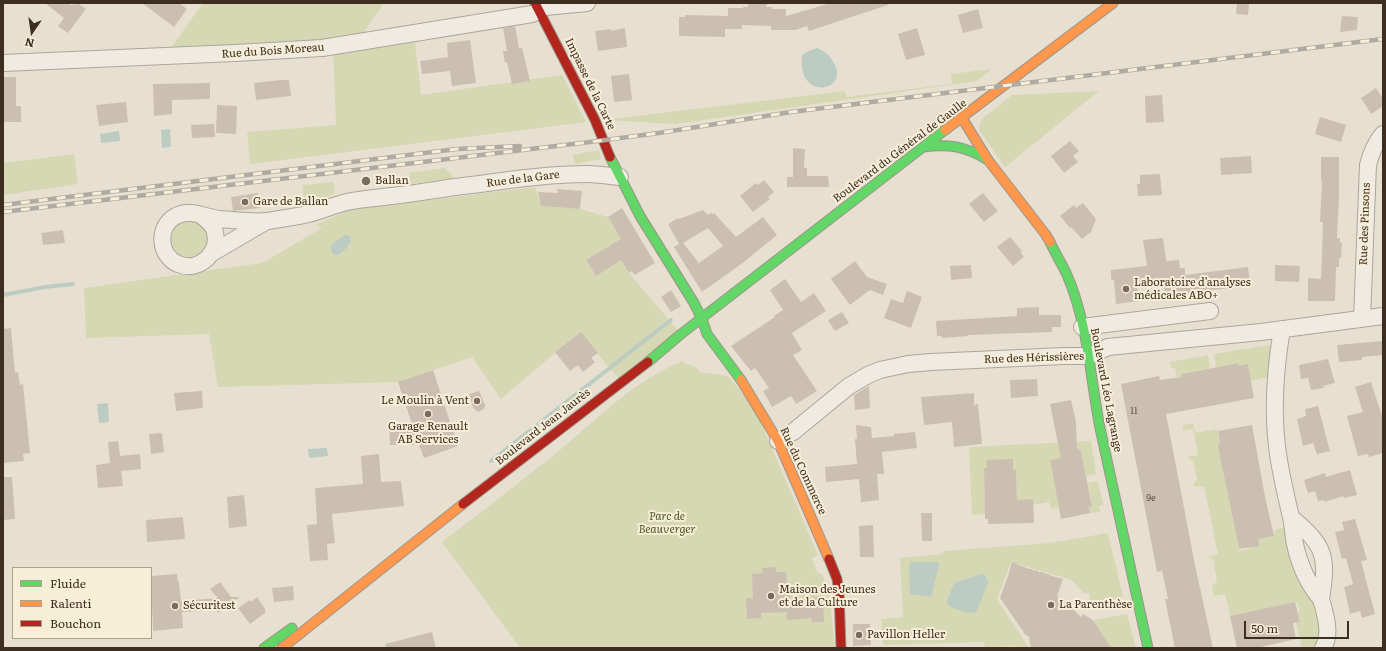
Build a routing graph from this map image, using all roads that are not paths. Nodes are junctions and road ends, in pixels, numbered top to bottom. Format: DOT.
graph roads {
  1 [pos="587,3"];
  2 [pos="1113,3"];
  3 [pos="537,6"];
  4 [pos="3,63"];
  5 [pos="962,118"];
  6 [pos="1383,134"];
  7 [pos="923,147"];
  8 [pos="988,160"];
  9 [pos="620,177"];
  10 [pos="202,216"];
  11 [pos="265,222"];
  12 [pos="212,254"];
  13 [pos="1210,312"];
  14 [pos="1383,316"];
  15 [pos="702,319"];
  16 [pos="1362,319"];
  17 [pos="1082,327"];
  18 [pos="1282,329"];
  19 [pos="1089,356"];
  20 [pos="778,442"];
  21 [pos="1292,518"];
  22 [pos="398,554"];
  23 [pos="1321,599"];
  24 [pos="264,648"];
  25 [pos="282,648"];
  26 [pos="841,648"];
  27 [pos="1148,648"];
  28 [pos="1323,648"];
  1 -- 3 [label="street, Rue du Bois Moreau"];
  2 -- 5 [label="street, Boulevard du Général de Gaulle"];
  3 -- 4 [label="street, Rue du Bois Moreau"];
  3 -- 9 [label="street, Impasse de la Carte"];
  5 -- 7 [label="street, Boulevard du Général de Gaulle"];
  5 -- 8 [label="street, Boulevard Léo Lagrange"];
  6 -- 16 [label="street, Rue des Pinsons"];
  7 -- 8 [label="street, Boulevard Léo Lagrange"];
  7 -- 15 [label="street, Boulevard du Général de Gaulle"];
  8 -- 17 [label="street, Boulevard Léo Lagrange"];
  9 -- 11 [label="street, Rue de la Gare"];
  9 -- 15 [label="street"];
  10 -- 11 [label="street, Rue de la Gare"];
  10 -- 12 [label="street"];
  10 -- 12 [label="street, Rue de la Gare"];
  11 -- 12 [label="street, Rue de la Gare"];
  13 -- 17 [label="street"];
  14 -- 16 [label="street, Rue des Hérissières"];
  15 -- 20 [label="street, Rue du Commerce"];
  15 -- 22 [label="street, Boulevard Jean Jaurès"];
  16 -- 18 [label="street, Rue des Hérissières"];
  17 -- 19 [label="street, Boulevard Léo Lagrange"];
  18 -- 19 [label="street, Rue des Hérissières"];
  18 -- 21 [label="street"];
  19 -- 20 [label="street, Rue des Hérissières"];
  19 -- 27 [label="street, Boulevard Léo Lagrange"];
  20 -- 26 [label="street, Rue du Commerce"];
  21 -- 23 [label="street"];
  21 -- 23 [label="street"];
  22 -- 24 [label="street, Boulevard Jean Jaurès"];
  22 -- 25 [label="street, Boulevard Jean Jaurès"];
  23 -- 28 [label="street"];
}
